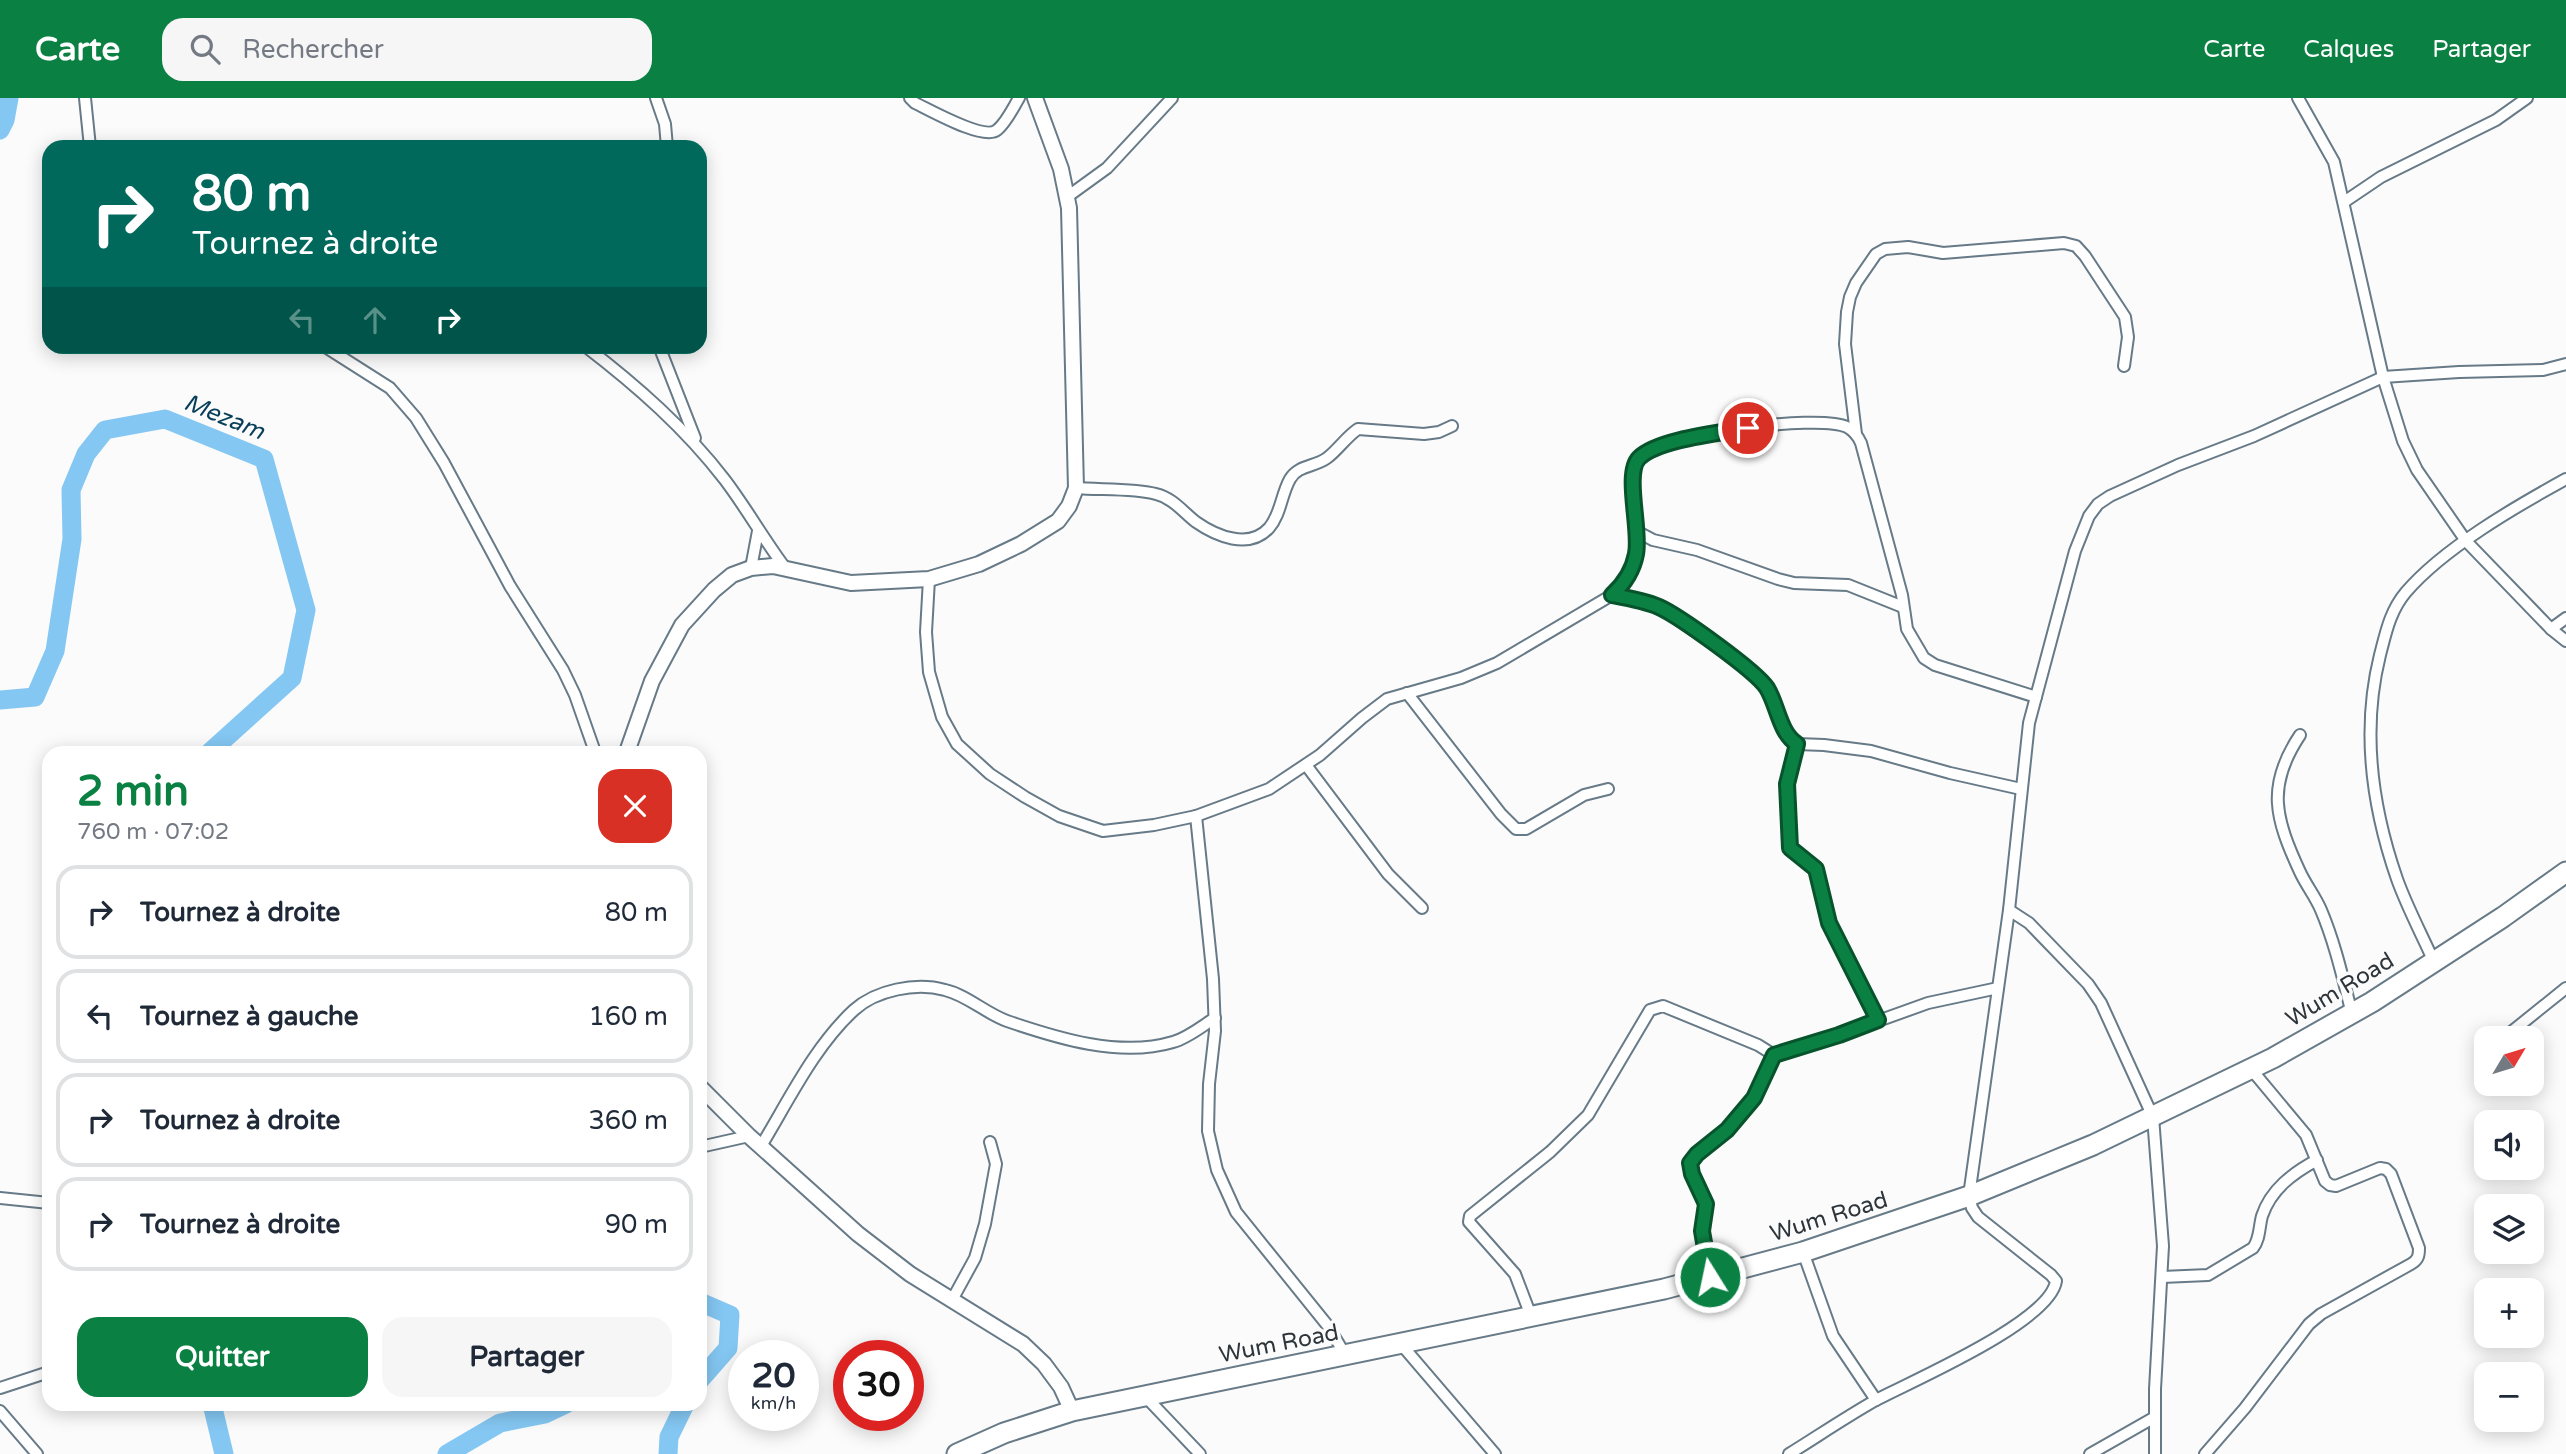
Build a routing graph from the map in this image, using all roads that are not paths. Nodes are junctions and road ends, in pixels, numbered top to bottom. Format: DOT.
graph roads {
  1 [pos="85,98"];
  2 [pos="656,98"];
  3 [pos="910,98"];
  4 [pos="1019,98"];
  5 [pos="1035,98"];
  6 [pos="1172,98"];
  7 [pos="2298,98"];
  8 [pos="2527,98"];
  9 [pos="89,140"];
  10 [pos="666,140"];
  11 [pos="1067,197"];
  12 [pos="2344,202"];
  13 [pos="337,354"];
  14 [pos="595,354"];
  15 [pos="662,354"];
  16 [pos="2566,364"];
  17 [pos="2124,366"];
  18 [pos="2383,377"];
  19 [pos="1452,426"];
  20 [pos="1856,434"];
  21 [pos="699,448"];
  22 [pos="2566,479"];
  23 [pos="1076,488"];
  24 [pos="758,531"];
  25 [pos="1637,538"];
  26 [pos="2466,541"];
  27 [pos="751,568"];
  28 [pos="786,569"];
  29 [pos="929,579"];
  30 [pos="1612,595"];
  31 [pos="1903,607"];
  32 [pos="2566,618"];
  33 [pos="2551,629"];
  34 [pos="2566,641"];
  35 [pos="1407,692"];
  36 [pos="2036,697"];
  37 [pos="2301,735"];
  38 [pos="1797,744"];
  39 [pos="593,746"];
  40 [pos="629,746"];
  41 [pos="1306,765"];
  42 [pos="1608,789"];
  43 [pos="2021,789"];
  44 [pos="1196,816"];
  45 [pos="2566,872"];
  46 [pos="1422,908"];
  47 [pos="2009,910"];
  48 [pos="2434,962"];
  49 [pos="1998,988"];
  50 [pos="2566,988"];
  51 [pos="2352,1014"];
  52 [pos="1215,1018"];
  53 [pos="1878,1020"];
  54 [pos="2519,1026"];
  55 [pos="1774,1055"];
  56 [pos="2251,1069"];
  57 [pos="707,1094"];
  58 [pos="2153,1117"];
  59 [pos="750,1136"];
  60 [pos="989,1142"];
  61 [pos="707,1145"];
  62 [pos="761,1146"];
  63 [pos="2317,1160"];
  64 [pos="1969,1196"];
  65 [pos="0,1198"];
  66 [pos="42,1201"];
  67 [pos="1803,1252"];
  68 [pos="1710,1277"];
  69 [pos="2162,1277"];
  70 [pos="953,1300"];
  71 [pos="1531,1316"];
  72 [pos="1400,1343"];
  73 [pos="1346,1356"];
  74 [pos="42,1375"];
  75 [pos="0,1388"];
  76 [pos="1144,1395"];
  77 [pos="1876,1400"];
  78 [pos="0,1411"];
  79 [pos="1072,1411"];
  80 [pos="2155,1417"];
  81 [pos="37,1454"];
  82 [pos="957,1454"];
  83 [pos="1200,1454"];
  84 [pos="1495,1454"];
  85 [pos="1789,1454"];
  86 [pos="2090,1454"];
  87 [pos="2155,1454"];
  88 [pos="2205,1454"];
  1 -- 9 [label="street"];
  2 -- 10 [label="street"];
  3 -- 4 [label="street"];
  5 -- 11 [label="street"];
  6 -- 11 [label="street"];
  7 -- 12 [label="street"];
  8 -- 12 [label="street"];
  11 -- 23 [label="street"];
  12 -- 18 [label="street"];
  13 -- 39 [label="street"];
  14 -- 21 [label="street"];
  15 -- 21 [label="street"];
  16 -- 18 [label="street"];
  17 -- 20 [label="street"];
  18 -- 26 [label="street"];
  18 -- 36 [label="street"];
  19 -- 23 [label="street"];
  20 -- 25 [label="street"];
  20 -- 31 [label="street"];
  21 -- 24 [label="street"];
  22 -- 26 [label="street"];
  23 -- 29 [label="street"];
  24 -- 27 [label="street"];
  24 -- 28 [label="street"];
  25 -- 30 [label="street"];
  25 -- 31 [label="street"];
  26 -- 33 [label="street"];
  26 -- 48 [label="street"];
  27 -- 28 [label="street"];
  27 -- 40 [label="street"];
  28 -- 29 [label="street"];
  29 -- 44 [label="street"];
  30 -- 35 [label="street"];
  30 -- 38 [label="street"];
  31 -- 36 [label="street"];
  32 -- 33 [label="street"];
  33 -- 34 [label="street"];
  35 -- 41 [label="street"];
  35 -- 42 [label="street"];
  36 -- 43 [label="street"];
  37 -- 51 [label="street"];
  38 -- 43 [label="street"];
  38 -- 53 [label="street"];
  41 -- 44 [label="street"];
  41 -- 46 [label="street"];
  43 -- 47 [label="street"];
  44 -- 52 [label="street"];
  45 -- 48 [label="highway, Wum Road"];
  47 -- 49 [label="street"];
  47 -- 58 [label="street"];
  48 -- 51 [label="highway, Wum Road"];
  49 -- 53 [label="street"];
  49 -- 64 [label="street"];
  50 -- 54 [label="street"];
  51 -- 56 [label="highway, Wum Road"];
  52 -- 62 [label="street"];
  52 -- 73 [label="street"];
  53 -- 55 [label="street"];
  55 -- 68 [label="street"];
  55 -- 71 [label="street"];
  56 -- 58 [label="highway, Wum Road"];
  56 -- 63 [label="street"];
  57 -- 59 [label="street"];
  58 -- 64 [label="highway, Wum Road"];
  58 -- 69 [label="street"];
  59 -- 61 [label="street"];
  59 -- 62 [label="street"];
  60 -- 70 [label="street"];
  62 -- 70 [label="street"];
  63 -- 69 [label="street"];
  63 -- 88 [label="street"];
  64 -- 67 [label="highway, Wum Road"];
  64 -- 77 [label="street"];
  65 -- 66 [label="street"];
  67 -- 68 [label="highway, Wum Road"];
  67 -- 77 [label="street"];
  68 -- 71 [label="highway, Wum Road"];
  69 -- 80 [label="street"];
  70 -- 79 [label="street"];
  71 -- 72 [label="highway, Wum Road"];
  72 -- 73 [label="highway, Wum Road"];
  72 -- 84 [label="street"];
  73 -- 76 [label="highway, Wum Road"];
  74 -- 75 [label="street"];
  76 -- 79 [label="highway, Wum Road"];
  76 -- 83 [label="street"];
  77 -- 85 [label="street"];
  78 -- 81 [label="street"];
  79 -- 82 [label="highway, Wum Road"];
  80 -- 86 [label="street"];
  80 -- 87 [label="street"];
}
